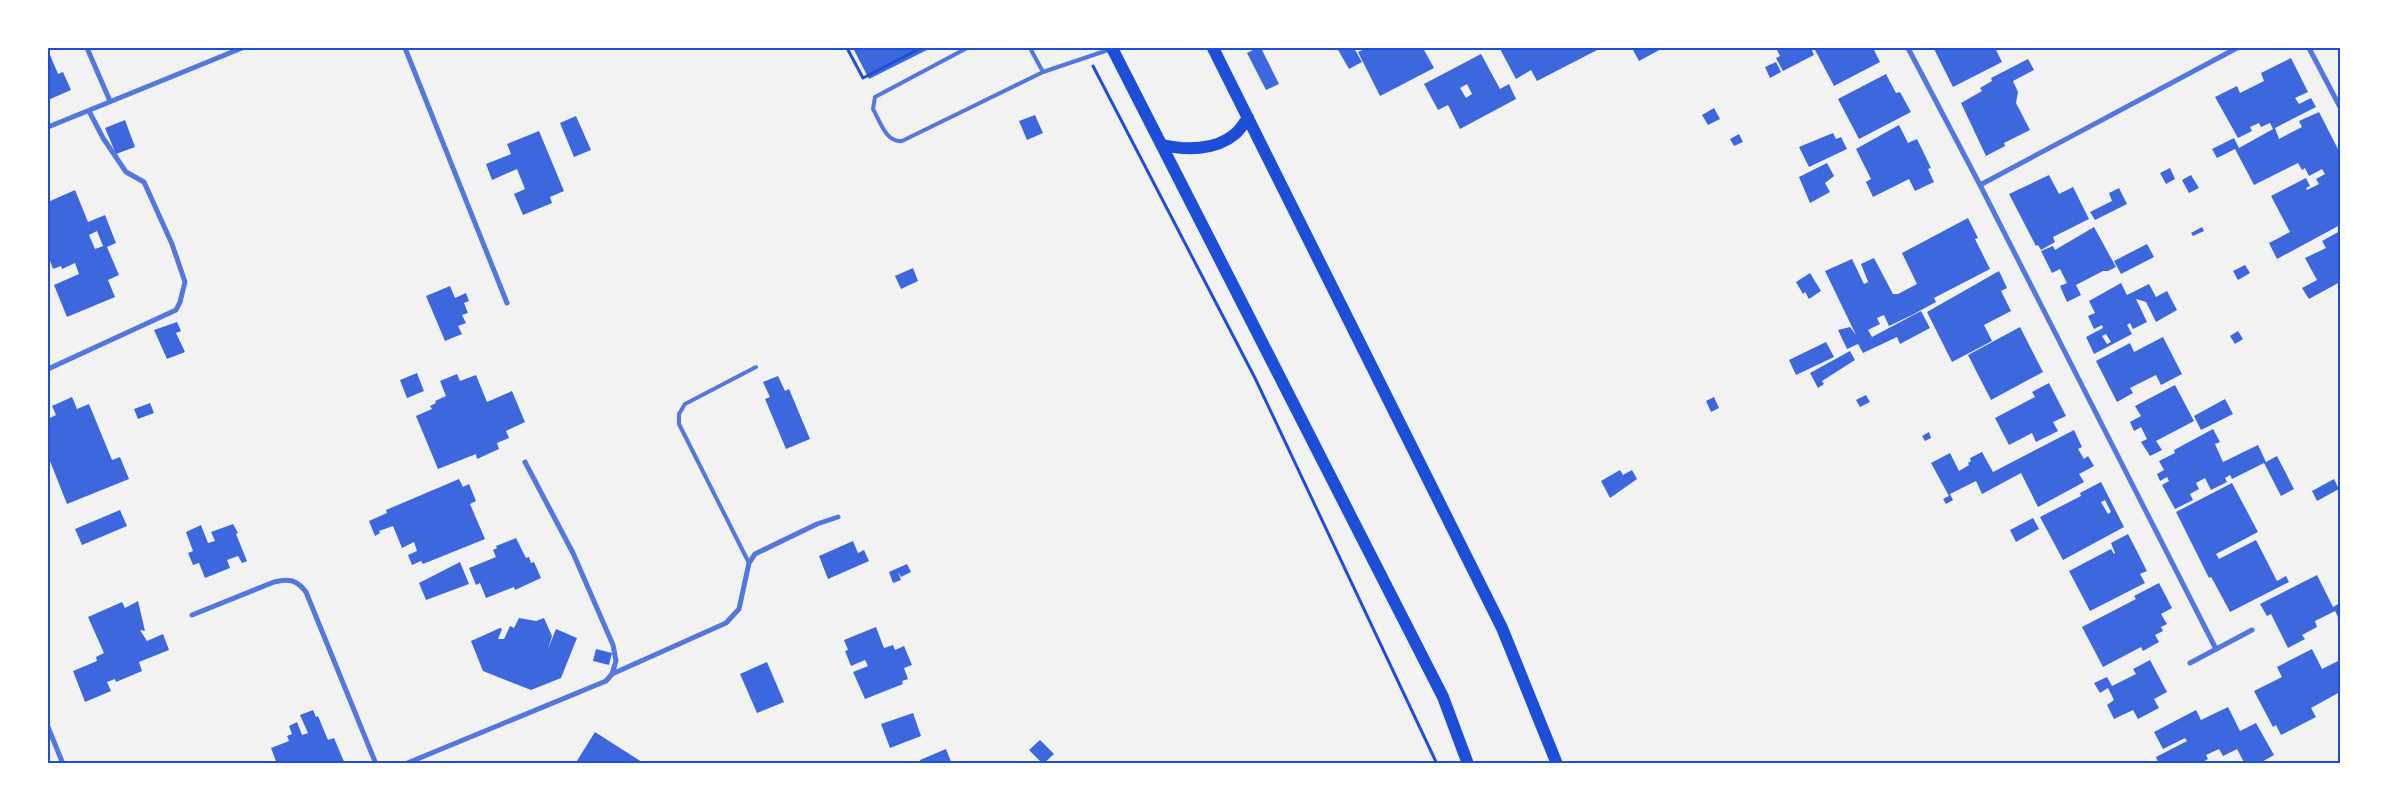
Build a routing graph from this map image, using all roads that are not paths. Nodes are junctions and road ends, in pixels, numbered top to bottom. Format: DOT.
graph roads {
  1 [pos="87,48"];
  2 [pos="242,48"];
  3 [pos="406,48"];
  4 [pos="967,48"];
  5 [pos="1030,48"];
  6 [pos="1112,48"];
  7 [pos="1212,48"];
  8 [pos="1908,48"];
  9 [pos="2237,48"];
  10 [pos="2309,48"];
  11 [pos="1043,72"];
  12 [pos="110,101"];
  13 [pos="2340,107"];
  14 [pos="89,111"];
  15 [pos="1248,118"];
  16 [pos="48,127"];
  17 [pos="1162,145"];
  18 [pos="1980,185"];
  19 [pos="507,303"];
  20 [pos="756,367"];
  21 [pos="48,369"];
  22 [pos="525,462"];
  23 [pos="838,517"];
  24 [pos="749,563"];
  25 [pos="192,615"];
  26 [pos="2252,630"];
  27 [pos="2216,649"];
  28 [pos="2190,663"];
  29 [pos="612,674"];
  30 [pos="48,726"];
  31 [pos="63,764"];
  32 [pos="376,764"];
  33 [pos="405,764"];
  34 [pos="1468,764"];
  35 [pos="1557,764"];
  1 -- 12 [label="street"];
  2 -- 12 [label="street"];
  3 -- 19 [label="street"];
  4 -- 11 [label="lane"];
  5 -- 11 [label="lane"];
  6 -- 11 [label="lane"];
  6 -- 17 [label="main road"];
  7 -- 15 [label="main road"];
  8 -- 18 [label="street"];
  9 -- 18 [label="street"];
  10 -- 13 [label="street"];
  12 -- 14 [label="street"];
  14 -- 16 [label="street"];
  14 -- 21 [label="street"];
  15 -- 17 [label="main road"];
  15 -- 35 [label="main road"];
  17 -- 34 [label="main road"];
  18 -- 27 [label="street"];
  20 -- 24 [label="lane"];
  22 -- 29 [label="street"];
  23 -- 24 [label="street"];
  24 -- 29 [label="street"];
  25 -- 32 [label="street"];
  26 -- 27 [label="street"];
  27 -- 28 [label="street"];
  29 -- 33 [label="street"];
  30 -- 31 [label="street"];
}
